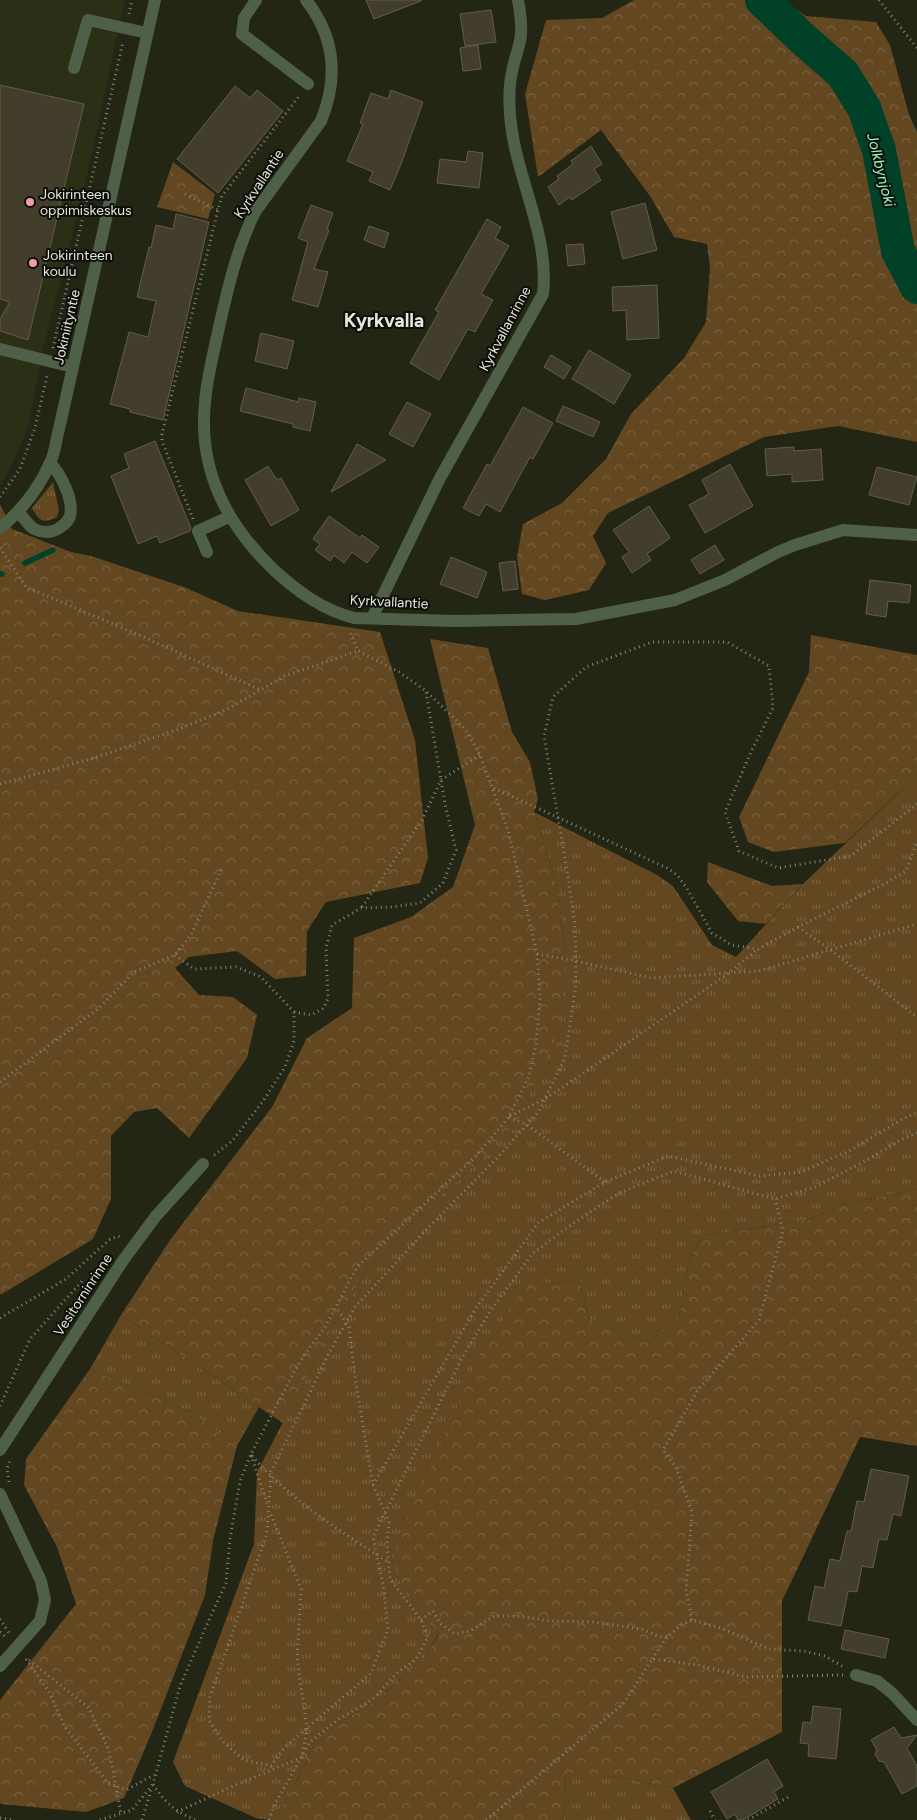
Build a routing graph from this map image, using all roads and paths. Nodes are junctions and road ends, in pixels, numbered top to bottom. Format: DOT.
graph roads {
  1 [pos="132,0"];
  2 [pos="155,0"];
  3 [pos="256,0"];
  4 [pos="306,0"];
  5 [pos="518,0"];
  6 [pos="879,0"];
  7 [pos="126,29"];
  8 [pos="147,33"];
  9 [pos="917,48"];
  10 [pos="74,68"];
  11 [pos="308,84"];
  12 [pos="185,194"];
  13 [pos="218,210"];
  14 [pos="0,349"];
  15 [pos="50,362"];
  16 [pos="73,368"];
  17 [pos="50,463"];
  18 [pos="0,497"];
  19 [pos="18,511"];
  20 [pos="229,517"];
  21 [pos="0,528"];
  22 [pos="917,535"];
  23 [pos="0,548"];
  24 [pos="207,552"];
  25 [pos="344,615"];
  26 [pos="372,618"];
  27 [pos="358,651"];
  28 [pos="261,690"];
  29 [pos="426,691"];
  30 [pos="480,755"];
  31 [pos="441,780"];
  32 [pos="0,784"];
  33 [pos="493,788"];
  34 [pos="917,804"];
  35 [pos="557,816"];
  36 [pos="917,842"];
  37 [pos="223,866"];
  38 [pos="361,908"];
  39 [pos="917,924"];
  40 [pos="798,927"];
  41 [pos="758,949"];
  42 [pos="829,949"];
  43 [pos="537,954"];
  44 [pos="175,955"];
  45 [pos="576,960"];
  46 [pos="729,973"];
  47 [pos="294,1012"];
  48 [pos="917,1017"];
  49 [pos="0,1082"];
  50 [pos="545,1099"];
  51 [pos="917,1113"];
  52 [pos="509,1117"];
  53 [pos="527,1125"];
  54 [pos="917,1133"];
  55 [pos="202,1164"];
  56 [pos="605,1182"];
  57 [pos="774,1199"];
  58 [pos="134,1247"];
  59 [pos="83,1280"];
  60 [pos="336,1306"];
  61 [pos="0,1318"];
  62 [pos="346,1323"];
  63 [pos="0,1406"];
  64 [pos="0,1450"];
  65 [pos="251,1454"];
  66 [pos="12,1456"];
  67 [pos="271,1477"];
  68 [pos="9,1484"];
  69 [pos="373,1485"];
  70 [pos="0,1494"];
  71 [pos="269,1509"];
  72 [pos="385,1513"];
  73 [pos="376,1554"];
  74 [pos="388,1561"];
  75 [pos="421,1620"];
  76 [pos="692,1620"];
  77 [pos="0,1632"];
  78 [pos="668,1637"];
  79 [pos="21,1652"];
  80 [pos="652,1659"];
  81 [pos="19,1664"];
  82 [pos="0,1666"];
  83 [pos="856,1675"];
  84 [pos="917,1720"];
  85 [pos="307,1729"];
  86 [pos="302,1757"];
  87 [pos="154,1775"];
  88 [pos="153,1784"];
  89 [pos="116,1786"];
  90 [pos="790,1796"];
  91 [pos="710,1811"];
  92 [pos="177,1812"];
  93 [pos="121,1814"];
  94 [pos="0,1818"];
  95 [pos="14,1820"];
  96 [pos="100,1820"];
  97 [pos="142,1820"];
  98 [pos="195,1820"];
  99 [pos="269,1820"];
  100 [pos="486,1820"];
  101 [pos="715,1820"];
  102 [pos="748,1820"];
  1 -- 7 [label="path"];
  2 -- 8 [label="street, Jokiniityntie"];
  3 -- 11 [label="street"];
  4 -- 20 [label="street, Kyrkvallantie"];
  5 -- 26 [label="street, Kyrkvallanrinne"];
  6 -- 9 [label="path"];
  7 -- 8 [label="street"];
  7 -- 10 [label="street"];
  7 -- 15 [label="path"];
  8 -- 16 [label="street, Jokiniityntie"];
  12 -- 13 [label="path"];
  14 -- 15 [label="street"];
  15 -- 16 [label="street"];
  15 -- 18 [label="path"];
  16 -- 17 [label="street, Jokiniityntie"];
  17 -- 19 [label="street, Jokiniityntie"];
  17 -- 19 [label="street"];
  19 -- 21 [label="street, Jokiniityntie"];
  20 -- 24 [label="street"];
  20 -- 25 [label="street, Kyrkvallantie"];
  22 -- 26 [label="street, Kyrkvallantie"];
  23 -- 28 [label="path"];
  25 -- 26 [label="street, Kyrkvallantie"];
  25 -- 27 [label="path"];
  27 -- 28 [label="path"];
  27 -- 29 [label="path"];
  28 -- 32 [label="path"];
  29 -- 30 [label="path"];
  29 -- 31 [label="path"];
  30 -- 31 [label="path"];
  30 -- 33 [label="path"];
  31 -- 38 [label="path"];
  31 -- 38 [label="path"];
  33 -- 35 [label="path"];
  33 -- 43 [label="path"];
  34 -- 35 [label="path"];
  35 -- 41 [label="path"];
  35 -- 45 [label="path"];
  36 -- 40 [label="path"];
  37 -- 44 [label="path"];
  38 -- 47 [label="path"];
  39 -- 42 [label="path"];
  40 -- 41 [label="path"];
  40 -- 42 [label="path"];
  41 -- 46 [label="path"];
  42 -- 46 [label="path"];
  42 -- 48 [label="path"];
  43 -- 45 [label="path"];
  43 -- 52 [label="path"];
  44 -- 47 [label="path"];
  44 -- 49 [label="path"];
  45 -- 46 [label="path"];
  45 -- 50 [label="path"];
  46 -- 50 [label="path"];
  47 -- 55 [label="path"];
  50 -- 52 [label="path"];
  50 -- 53 [label="path"];
  51 -- 56 [label="path"];
  52 -- 53 [label="path"];
  52 -- 60 [label="path"];
  53 -- 56 [label="path"];
  53 -- 62 [label="path"];
  54 -- 57 [label="path"];
  55 -- 58 [label="street, Vesitorninrinne"];
  56 -- 69 [label="path"];
  57 -- 72 [label="path"];
  57 -- 76 [label="path"];
  58 -- 61 [label="path"];
  58 -- 64 [label="street, Vesitorninrinne"];
  59 -- 63 [label="path"];
  60 -- 62 [label="path"];
  60 -- 65 [label="path"];
  62 -- 67 [label="path"];
  62 -- 69 [label="path"];
  65 -- 67 [label="path"];
  65 -- 71 [label="path"];
  65 -- 87 [label="path"];
  66 -- 68 [label="path"];
  67 -- 71 [label="path"];
  67 -- 73 [label="path"];
  69 -- 72 [label="path"];
  70 -- 79 [label="street"];
  71 -- 85 [label="path"];
  71 -- 85 [label="path"];
  72 -- 73 [label="path"];
  72 -- 74 [label="path"];
  73 -- 74 [label="path"];
  73 -- 85 [label="path"];
  74 -- 75 [label="path"];
  75 -- 78 [label="path"];
  75 -- 86 [label="path"];
  76 -- 78 [label="path"];
  76 -- 83 [label="path"];
  77 -- 79 [label="path"];
  78 -- 80 [label="path"];
  79 -- 81 [label="path"];
  79 -- 82 [label="street"];
  79 -- 89 [label="path"];
  79 -- 89 [label="path"];
  80 -- 83 [label="path"];
  80 -- 100 [label="path"];
  83 -- 84 [label="street"];
  85 -- 86 [label="path"];
  86 -- 92 [label="path"];
  86 -- 99 [label="path"];
  87 -- 88 [label="path"];
  87 -- 89 [label="path"];
  88 -- 92 [label="path"];
  88 -- 93 [label="path"];
  88 -- 97 [label="path"];
  89 -- 93 [label="path"];
  90 -- 102 [label="path"];
  91 -- 101 [label="path"];
  92 -- 98 [label="path"];
  93 -- 96 [label="path"];
  94 -- 95 [label="path"];
}
